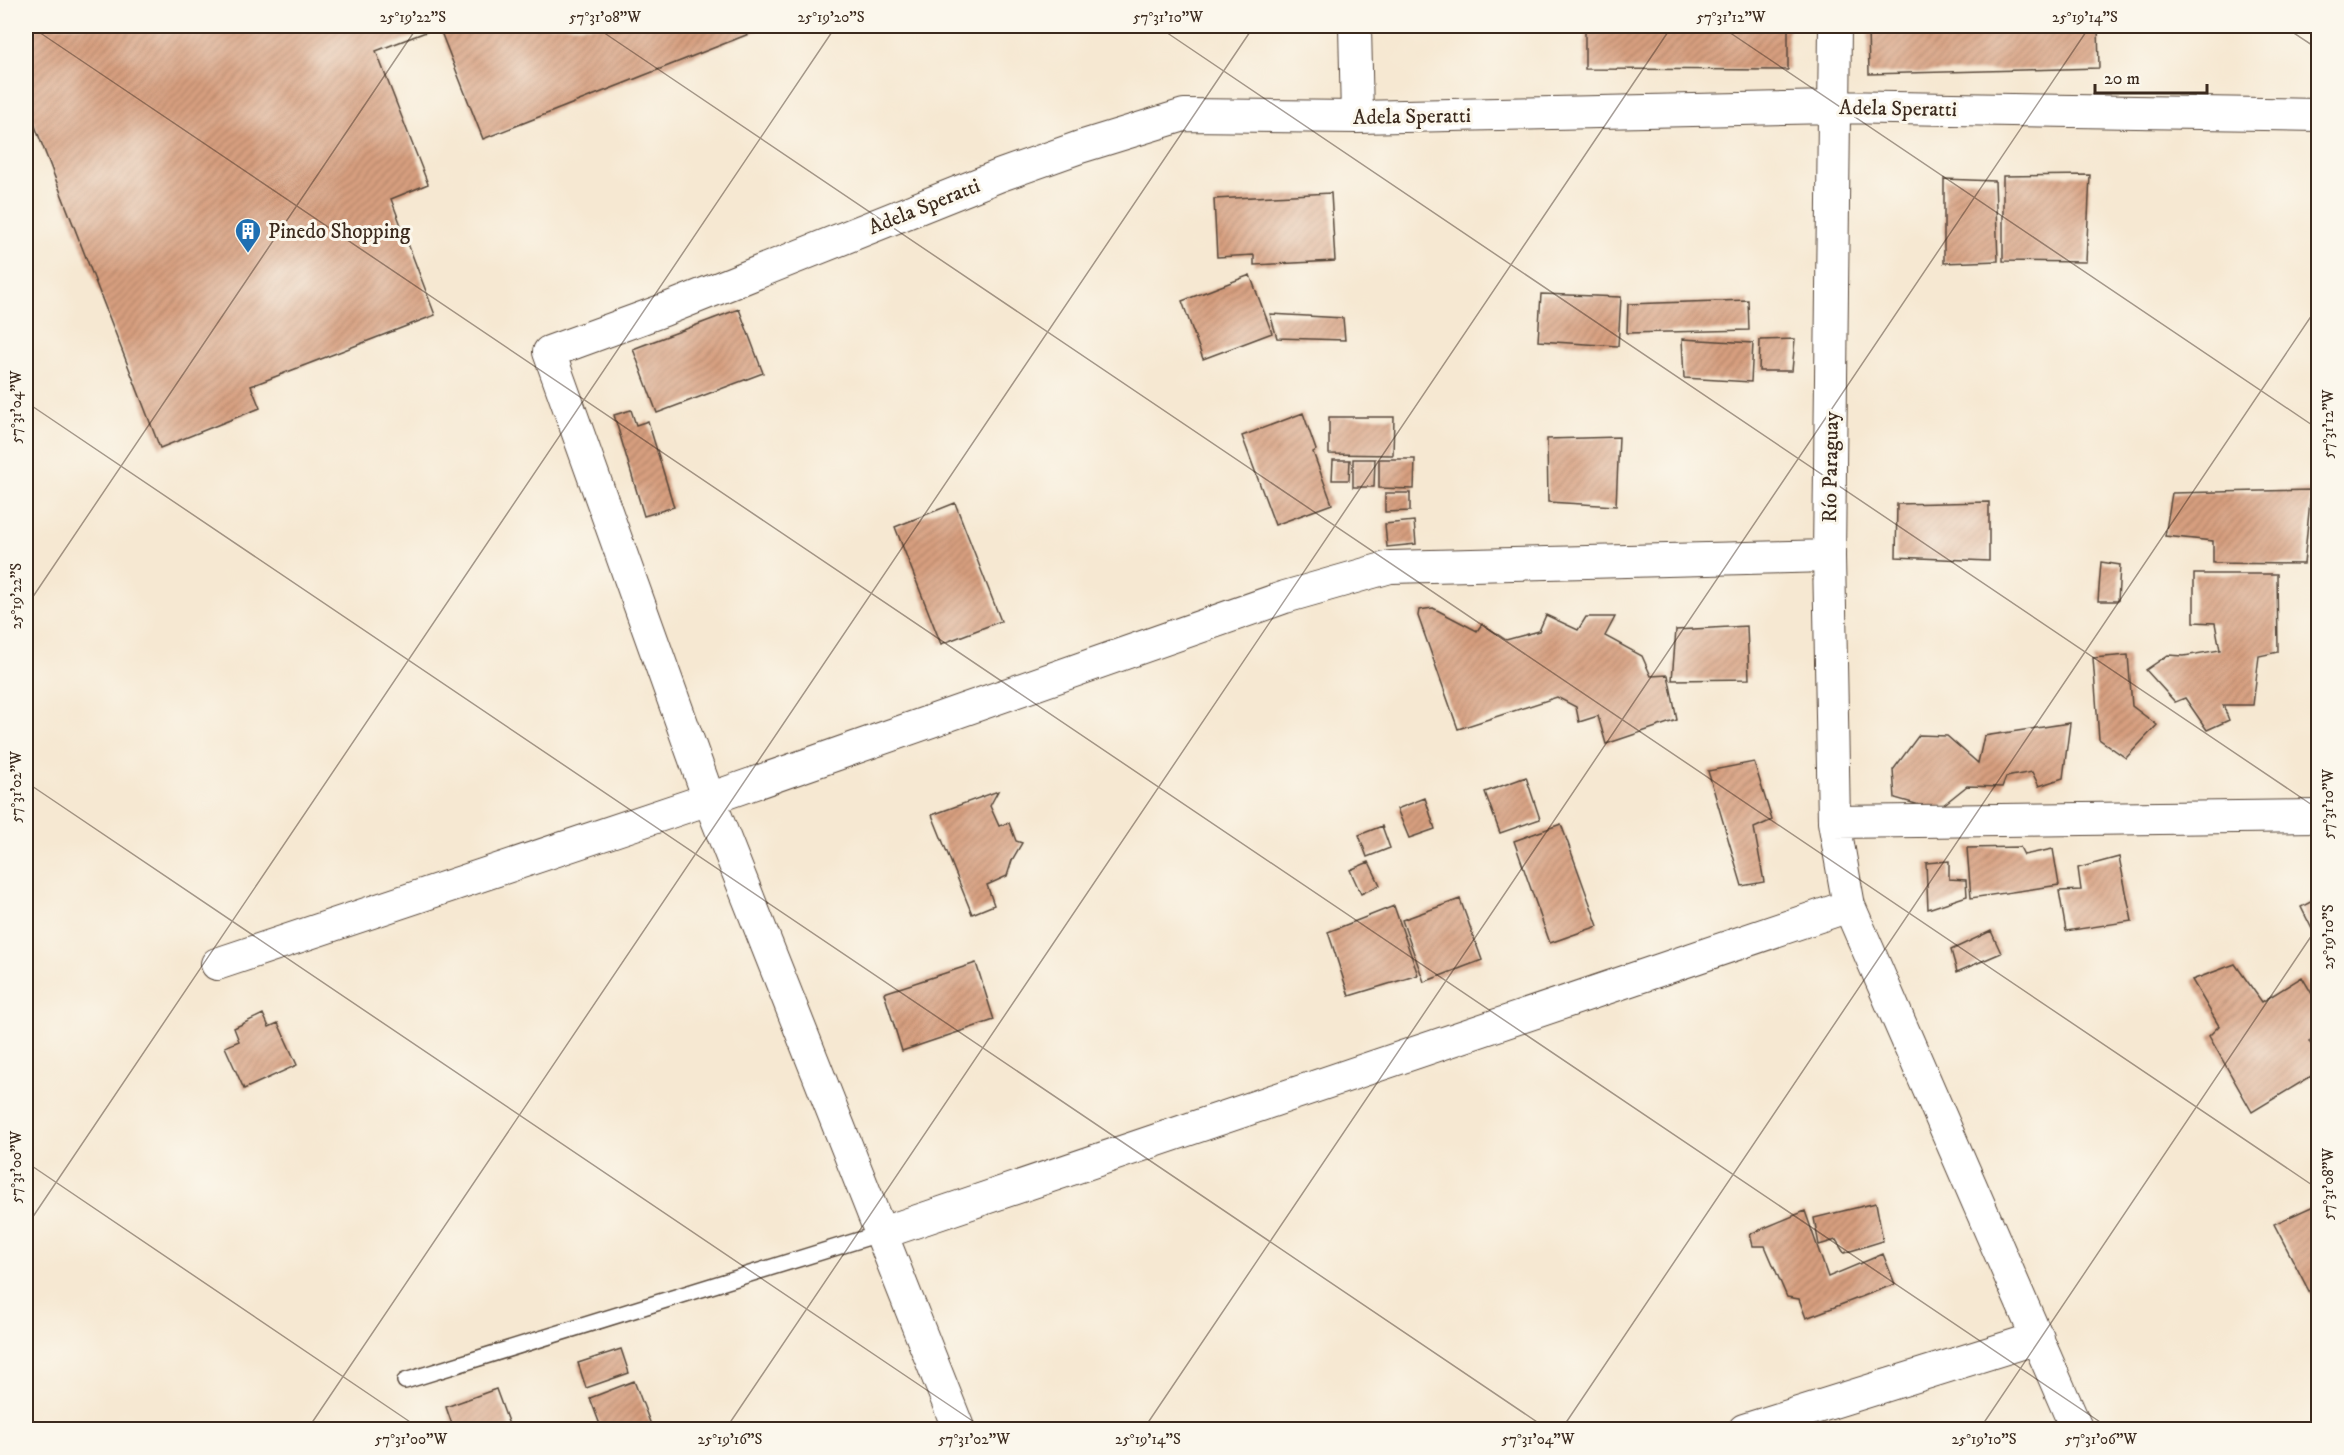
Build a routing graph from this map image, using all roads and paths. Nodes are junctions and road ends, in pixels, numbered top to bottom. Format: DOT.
graph roads {
  1 [pos="1355,26"];
  2 [pos="1835,26"];
  3 [pos="1834,107"];
  4 [pos="2319,115"];
  5 [pos="1356,117"];
  6 [pos="1829,556"];
  7 [pos="709,799"];
  8 [pos="2319,816"];
  9 [pos="1834,822"];
  10 [pos="1849,906"];
  11 [pos="216,964"];
  12 [pos="882,1233"];
  13 [pos="2038,1338"];
  14 [pos="405,1381"];
  15 [pos="959,1430"];
  16 [pos="1744,1430"];
  17 [pos="2077,1430"];
  1 -- 5 [label="street"];
  2 -- 3 [label="street, Río Paraguay"];
  3 -- 4 [label="street, Adela Speratti"];
  3 -- 5 [label="street, Adela Speratti"];
  3 -- 6 [label="street, Río Paraguay"];
  5 -- 7 [label="street, Adela Speratti"];
  6 -- 7 [label="street"];
  6 -- 9 [label="street, Río Paraguay"];
  7 -- 11 [label="street"];
  7 -- 12 [label="street"];
  8 -- 9 [label="street"];
  9 -- 10 [label="street, Río Paraguay"];
  10 -- 12 [label="street"];
  10 -- 13 [label="street, Río Paraguay"];
  12 -- 14 [label="lane"];
  12 -- 15 [label="street"];
  13 -- 16 [label="street"];
  13 -- 17 [label="street, Río Paraguay"];
}
